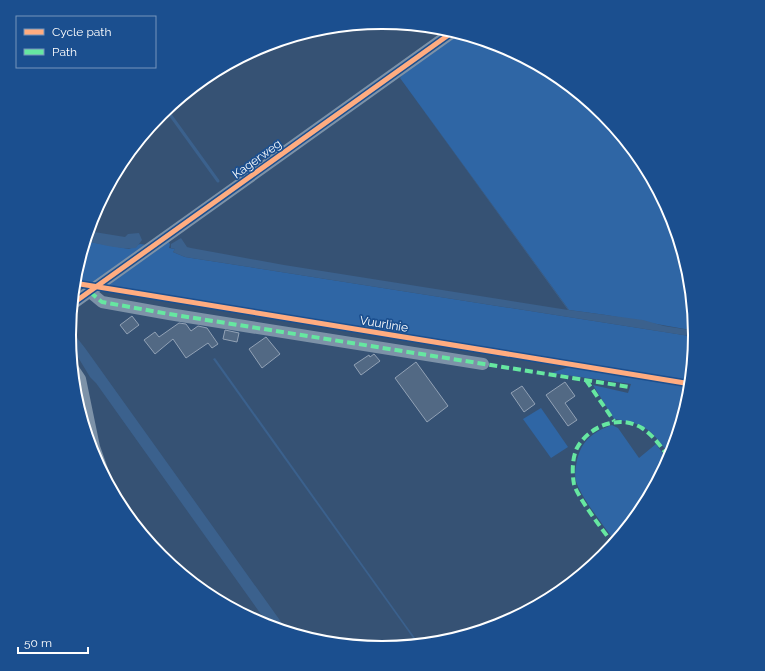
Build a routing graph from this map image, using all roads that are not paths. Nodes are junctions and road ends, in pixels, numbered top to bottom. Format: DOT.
graph roads {
  1 [pos="447,36"];
  2 [pos="90,292"];
  3 [pos="79,300"];
  4 [pos="483,364"];
  5 [pos="80,379"];
  6 [pos="90,427"];
  1 -- 2 [label="street, Kagerweg"];
  2 -- 3 [label="street, Kagerweg"];
  2 -- 4 [label="street"];
  5 -- 6 [label="street"];
}
